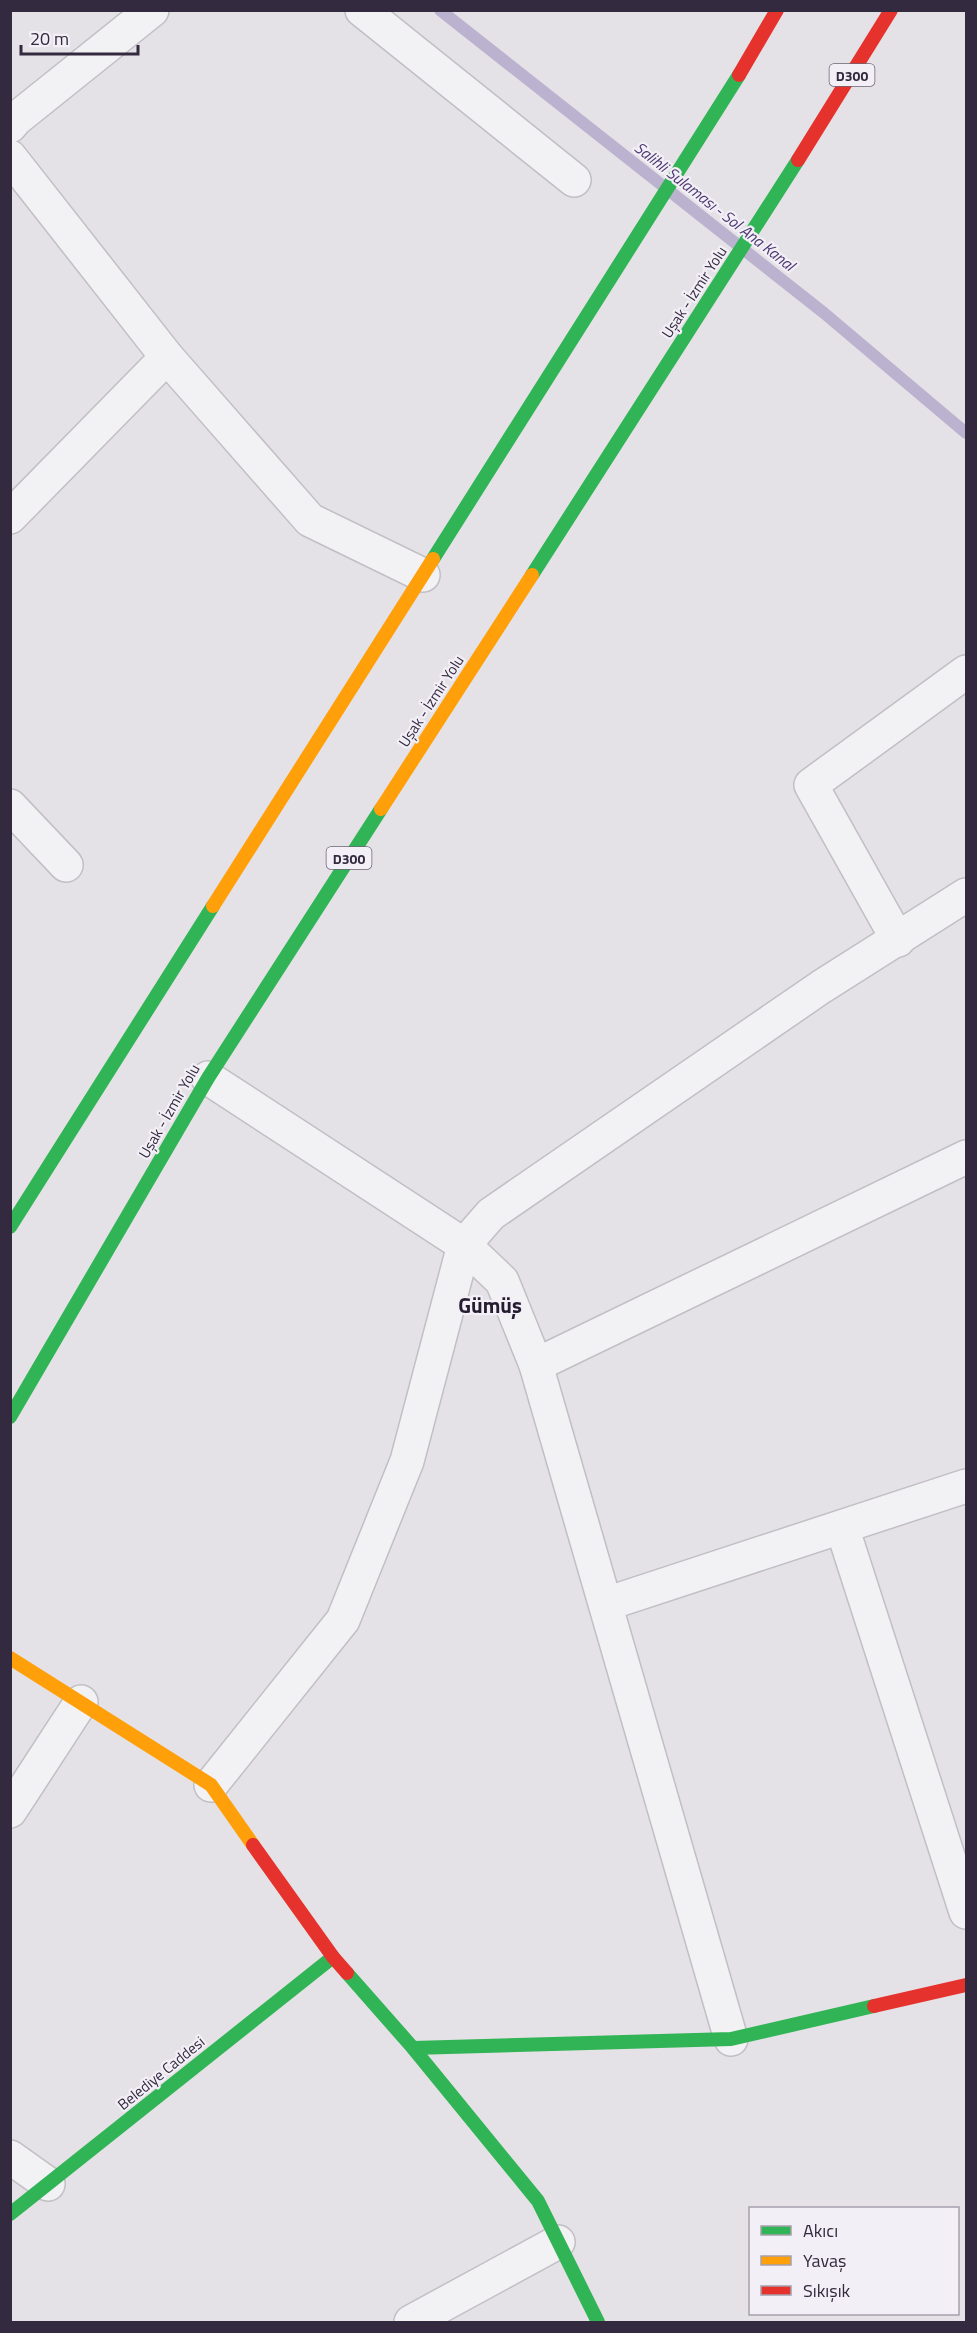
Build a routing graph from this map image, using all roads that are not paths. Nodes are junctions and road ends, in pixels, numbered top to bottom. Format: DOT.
graph roads {
  1 [pos="152,10"];
  2 [pos="362,10"];
  3 [pos="777,10"];
  4 [pos="891,10"];
  5 [pos="10,126"];
  6 [pos="10,157"];
  7 [pos="574,180"];
  8 [pos="167,357"];
  9 [pos="10,517"];
  10 [pos="423,575"];
  11 [pos="966,672"];
  12 [pos="10,807"];
  13 [pos="66,865"];
  14 [pos="966,895"];
  15 [pos="898,940"];
  16 [pos="208,1078"];
  17 [pos="966,1157"];
  18 [pos="10,1227"];
  19 [pos="464,1245"];
  20 [pos="536,1365"];
  21 [pos="10,1417"];
  22 [pos="966,1486"];
  23 [pos="842,1527"];
  24 [pos="606,1604"];
  25 [pos="10,1658"];
  26 [pos="81,1702"];
  27 [pos="211,1785"];
  28 [pos="10,1811"];
  29 [pos="966,1912"];
  30 [pos="333,1957"];
  31 [pos="966,1985"];
  32 [pos="731,2039"];
  33 [pos="413,2048"];
  34 [pos="10,2157"];
  35 [pos="48,2184"];
  36 [pos="10,2214"];
  37 [pos="558,2242"];
  38 [pos="411,2322"];
  39 [pos="598,2322"];
  1 -- 5 [label="street"];
  2 -- 7 [label="street"];
  3 -- 10 [label="main road"];
  4 -- 16 [label="main road, Uşak - İzmir Yolu / D300"];
  6 -- 8 [label="street"];
  8 -- 9 [label="street"];
  8 -- 10 [label="street"];
  10 -- 18 [label="main road"];
  11 -- 15 [label="street"];
  12 -- 13 [label="street"];
  14 -- 15 [label="street"];
  15 -- 19 [label="street"];
  16 -- 19 [label="street"];
  16 -- 21 [label="main road, Uşak - İzmir Yolu / D300"];
  17 -- 20 [label="street"];
  19 -- 20 [label="street"];
  19 -- 27 [label="street"];
  20 -- 24 [label="street"];
  22 -- 23 [label="street"];
  23 -- 24 [label="street"];
  23 -- 29 [label="street"];
  24 -- 32 [label="street"];
  25 -- 26 [label="main road"];
  26 -- 27 [label="main road"];
  26 -- 28 [label="street"];
  27 -- 30 [label="main road"];
  30 -- 33 [label="main road"];
  30 -- 35 [label="main road, Belediye Caddesi"];
  31 -- 32 [label="main road"];
  32 -- 33 [label="main road"];
  33 -- 37 [label="main road"];
  34 -- 35 [label="street"];
  35 -- 36 [label="main road, Belediye Caddesi"];
  37 -- 38 [label="street"];
  37 -- 39 [label="main road"];
}
